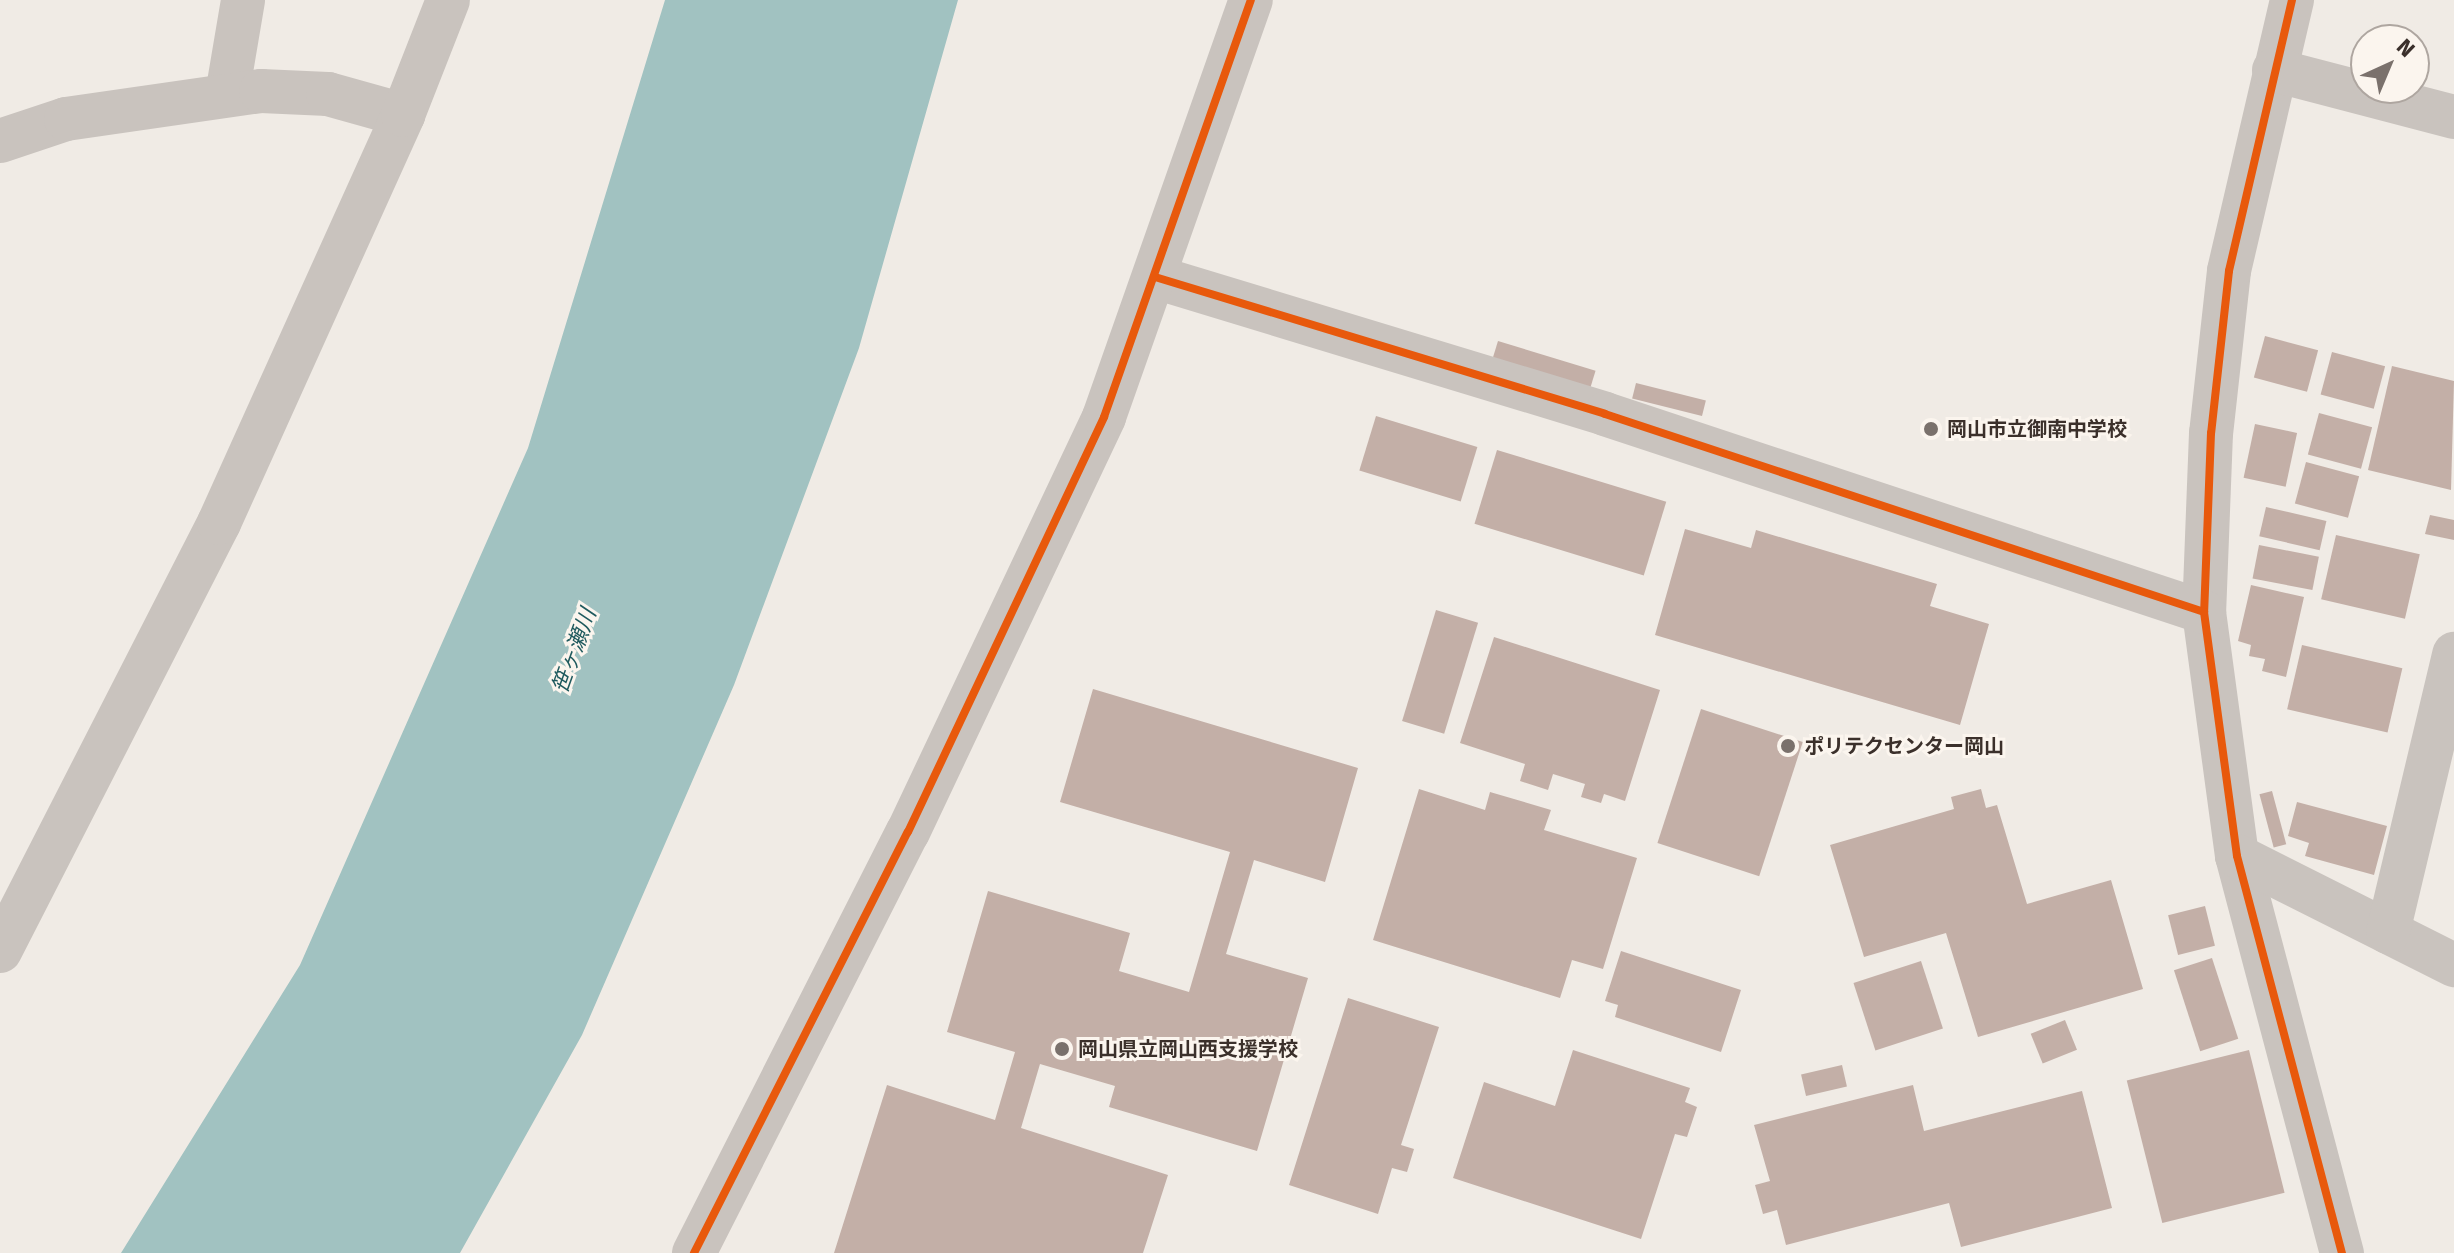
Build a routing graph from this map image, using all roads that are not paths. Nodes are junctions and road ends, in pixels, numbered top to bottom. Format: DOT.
graph roads {
  1 [pos="243,0"];
  2 [pos="448,0"];
  3 [pos="1251,0"];
  4 [pos="2292,0"];
  5 [pos="2274,70"];
  6 [pos="227,95"];
  7 [pos="403,115"];
  8 [pos="2454,117"];
  9 [pos="0,141"];
  10 [pos="1155,277"];
  11 [pos="2204,612"];
  12 [pos="2454,654"];
  13 [pos="2237,856"];
  14 [pos="2388,932"];
  15 [pos="0,951"];
  16 [pos="2454,965"];
  17 [pos="694,1253"];
  18 [pos="2342,1253"];
  1 -- 6 [label="street"];
  2 -- 7 [label="street"];
  3 -- 10 [label="street"];
  4 -- 5 [label="street"];
  5 -- 8 [label="street"];
  5 -- 11 [label="street"];
  6 -- 7 [label="street"];
  6 -- 9 [label="street"];
  7 -- 15 [label="street"];
  10 -- 11 [label="street"];
  10 -- 17 [label="street"];
  11 -- 13 [label="street"];
  12 -- 14 [label="street"];
  13 -- 14 [label="street"];
  13 -- 18 [label="street"];
  14 -- 16 [label="street"];
}
